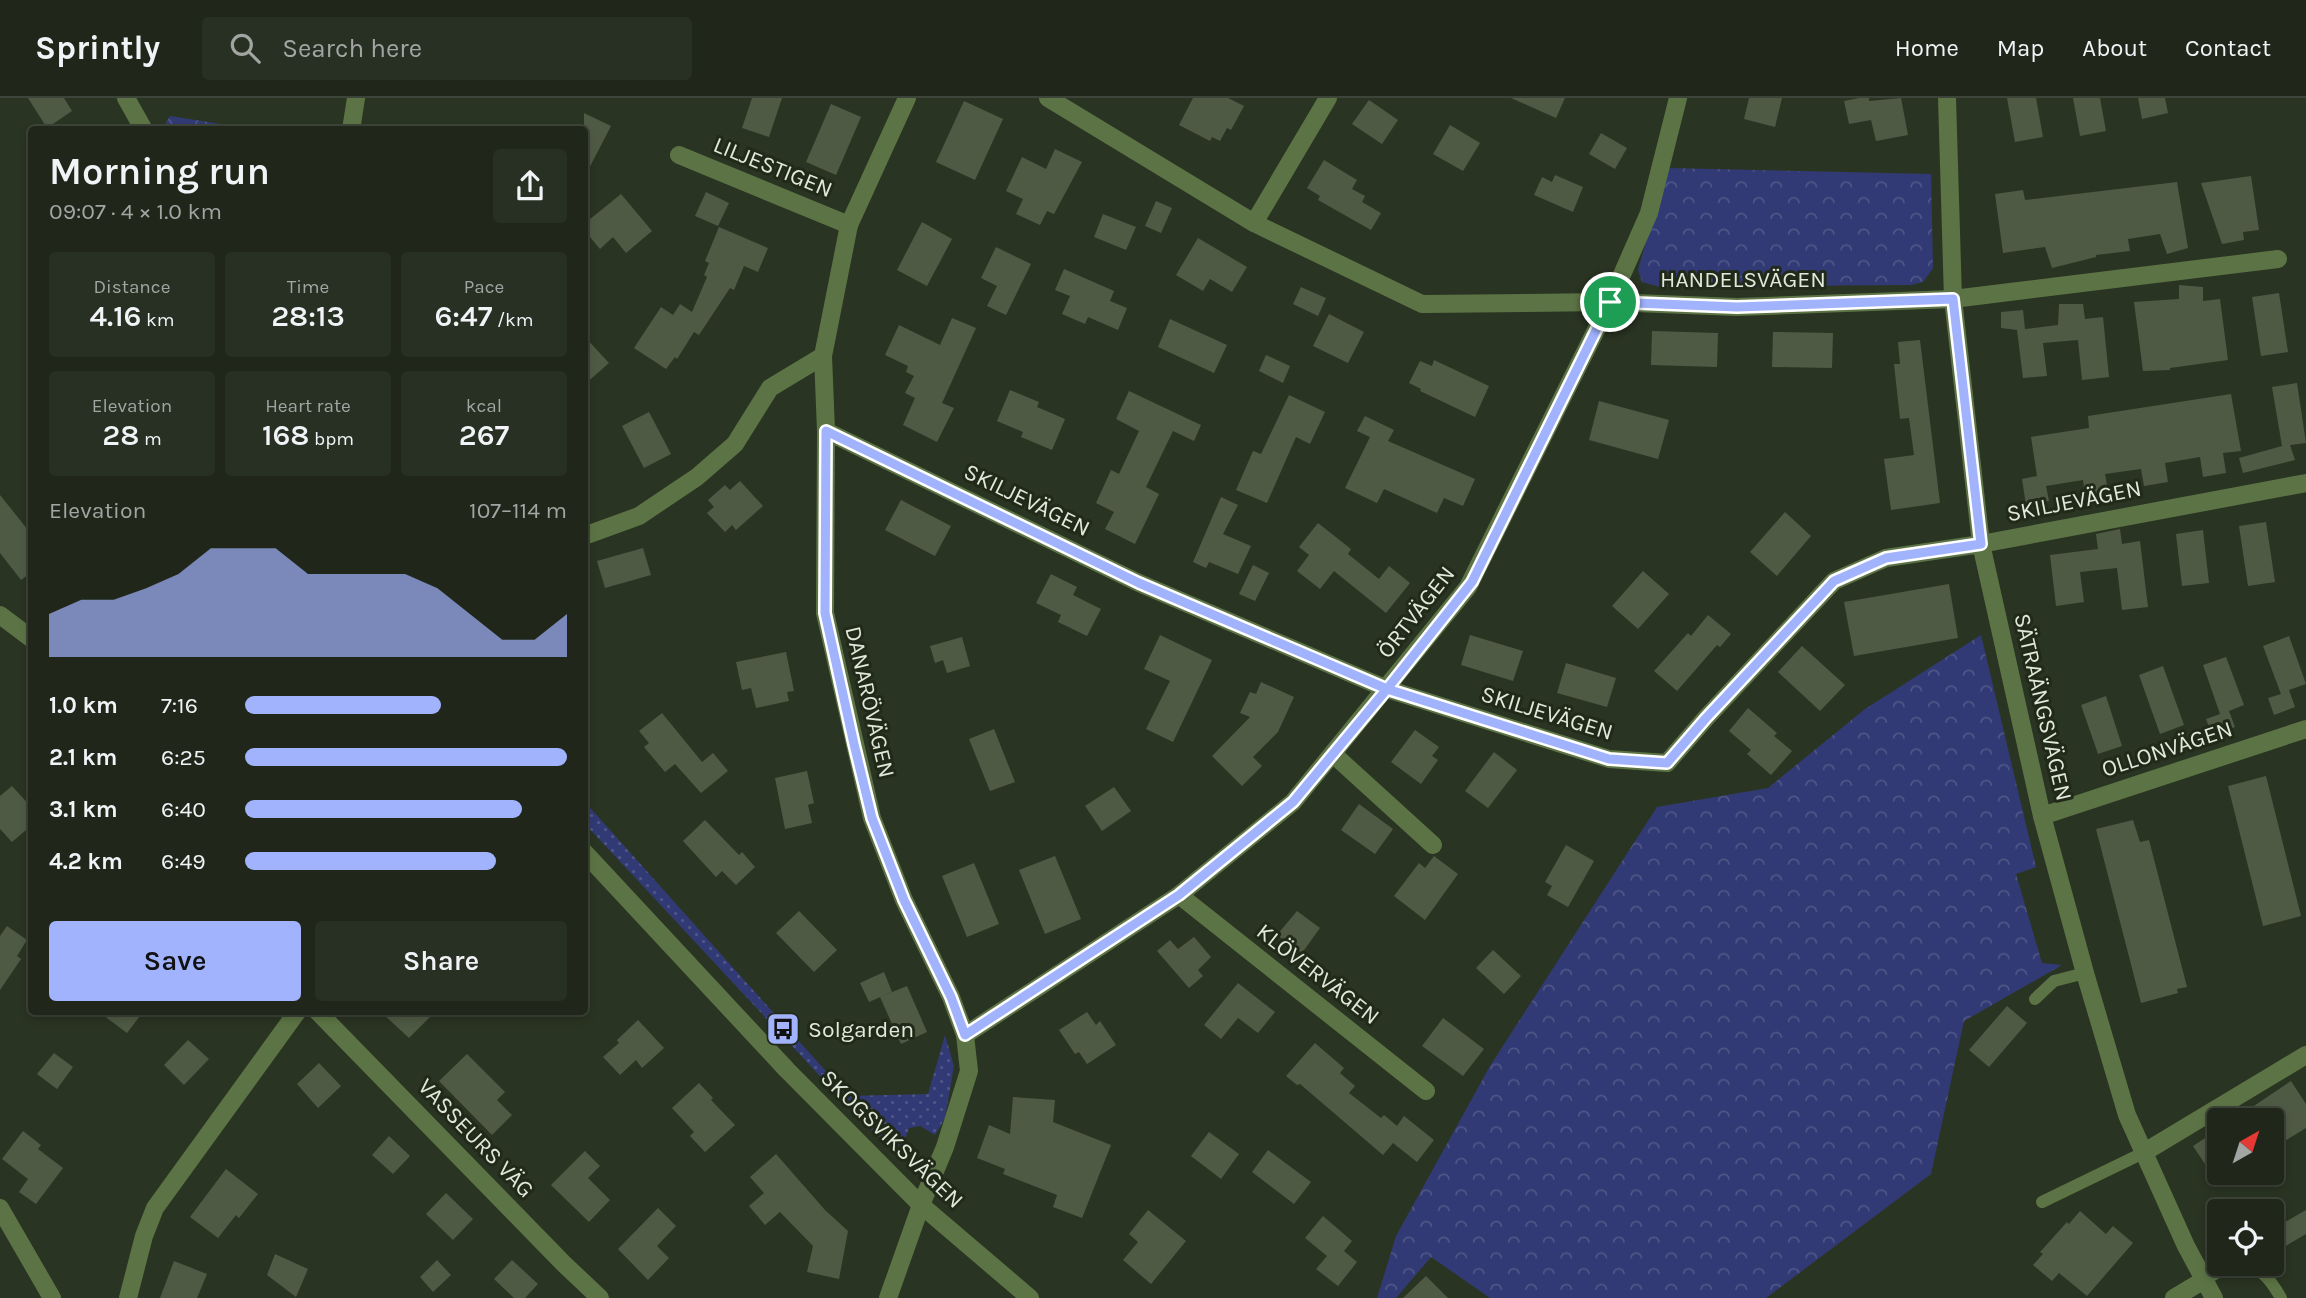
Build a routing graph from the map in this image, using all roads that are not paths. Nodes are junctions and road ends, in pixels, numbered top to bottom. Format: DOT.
graph roads {
  1 [pos="126,98"];
  2 [pos="356,98"];
  3 [pos="907,98"];
  4 [pos="1048,98"];
  5 [pos="1328,98"];
  6 [pos="1678,98"];
  7 [pos="1947,98"];
  8 [pos="142,126"];
  9 [pos="352,126"];
  10 [pos="679,155"];
  11 [pos="1254,223"];
  12 [pos="849,225"];
  13 [pos="2278,259"];
  14 [pos="1953,299"];
  15 [pos="1610,302"];
  16 [pos="823,356"];
  17 [pos="826,431"];
  18 [pos="2306,482"];
  19 [pos="588,535"];
  20 [pos="1981,544"];
  21 [pos="0,615"];
  22 [pos="28,636"];
  23 [pos="1387,689"];
  24 [pos="2306,729"];
  25 [pos="1333,754"];
  26 [pos="2042,816"];
  27 [pos="1433,845"];
  28 [pos="588,856"];
  29 [pos="1179,895"];
  30 [pos="2085,973"];
  31 [pos="2035,999"];
  32 [pos="295,1015"];
  33 [pos="321,1015"];
  34 [pos="965,1035"];
  35 [pos="2306,1055"];
  36 [pos="1426,1091"];
  37 [pos="2143,1153"];
  38 [pos="2042,1202"];
  39 [pos="921,1205"];
  40 [pos="0,1208"];
  41 [pos="2211,1276"];
  42 [pos="2267,1276"];
  43 [pos="2204,1280"];
  44 [pos="52,1298"];
  45 [pos="128,1298"];
  46 [pos="600,1298"];
  47 [pos="888,1298"];
  48 [pos="1030,1298"];
  49 [pos="2174,1298"];
  50 [pos="2214,1298"];
  51 [pos="2281,1298"];
  1 -- 8 [label="street"];
  2 -- 9 [label="street"];
  3 -- 12 [label="street, DANARÖVÄGEN"];
  4 -- 11 [label="street, HANDELSVÄGEN"];
  5 -- 11 [label="street"];
  6 -- 15 [label="street, ÖRTVÄGEN"];
  7 -- 14 [label="street, SÄTRAÄNGSVÄGEN"];
  10 -- 12 [label="street, LILJESTIGEN"];
  11 -- 15 [label="street, HANDELSVÄGEN"];
  12 -- 16 [label="street, DANARÖVÄGEN"];
  13 -- 14 [label="street, HANDELSVÄGEN"];
  14 -- 15 [label="street, HANDELSVÄGEN"];
  14 -- 20 [label="street, SÄTRAÄNGSVÄGEN"];
  15 -- 23 [label="street, ÖRTVÄGEN"];
  16 -- 17 [label="street, DANARÖVÄGEN"];
  16 -- 19 [label="street"];
  17 -- 23 [label="street, SKILJEVÄGEN"];
  17 -- 34 [label="street, DANARÖVÄGEN"];
  18 -- 20 [label="street, SKILJEVÄGEN"];
  20 -- 23 [label="street, SKILJEVÄGEN"];
  20 -- 26 [label="street, SÄTRAÄNGSVÄGEN"];
  21 -- 22 [label="street"];
  23 -- 25 [label="street, ÖRTVÄGEN"];
  24 -- 26 [label="street, OLLONVÄGEN"];
  25 -- 27 [label="street"];
  25 -- 29 [label="street, ÖRTVÄGEN"];
  26 -- 30 [label="street, SÄTRAÄNGSVÄGEN"];
  28 -- 39 [label="street, SKOGSVIKSVÄGEN"];
  29 -- 34 [label="street, ÖRTVÄGEN"];
  29 -- 36 [label="street, KLÖVERVÄGEN"];
  30 -- 31 [label="lane"];
  30 -- 37 [label="street, SÄTRAÄNGSVÄGEN"];
  32 -- 45 [label="street"];
  33 -- 46 [label="street, VASSEURS VÄG"];
  34 -- 39 [label="street, DANARÖVÄGEN"];
  35 -- 37 [label="street"];
  37 -- 38 [label="lane"];
  37 -- 43 [label="street, SÄTRAÄNGSVÄGEN"];
  39 -- 47 [label="street, DANARÖVÄGEN"];
  39 -- 48 [label="street, SKOGSVIKSVÄGEN"];
  40 -- 44 [label="street"];
  41 -- 43 [label="lane"];
  42 -- 51 [label="lane"];
  43 -- 49 [label="street"];
  43 -- 50 [label="street, SÄTRAÄNGSVÄGEN"];
}
